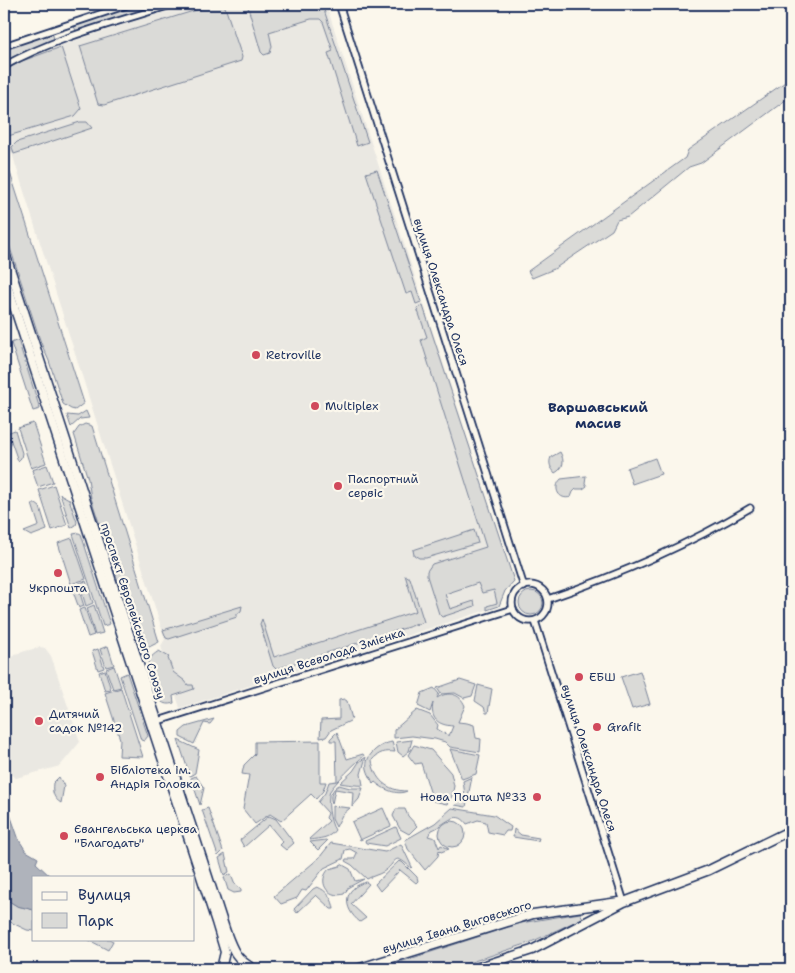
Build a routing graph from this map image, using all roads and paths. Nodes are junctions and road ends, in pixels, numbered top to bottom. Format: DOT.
graph roads {
  1 [pos="130,4"];
  2 [pos="174,4"];
  3 [pos="339,4"];
  4 [pos="4,46"];
  5 [pos="4,66"];
  6 [pos="4,250"];
  7 [pos="4,276"];
  8 [pos="750,508"];
  9 [pos="524,587"];
  10 [pos="548,599"];
  11 [pos="513,609"];
  12 [pos="534,621"];
  13 [pos="154,722"];
  14 [pos="791,830"];
  15 [pos="624,902"];
  16 [pos="221,969"];
  17 [pos="254,969"];
  18 [pos="356,969"];
  19 [pos="473,969"];
  1 -- 4 [label="street"];
  2 -- 5 [label="street"];
  3 -- 9 [label="street, вулиця Олександра Олеся"];
  6 -- 13 [label="main road, проспект Європейського Союзу"];
  7 -- 13 [label="main road, проспект Європейського Союзу"];
  8 -- 10 [label="street"];
  9 -- 10 [label="street"];
  9 -- 11 [label="street"];
  10 -- 12 [label="street"];
  11 -- 12 [label="street"];
  11 -- 13 [label="street, вулиця Всеволода Змієнка"];
  12 -- 15 [label="street, вулиця Олександра Олеся"];
  13 -- 16 [label="main road, проспект Європейського Союзу"];
  13 -- 17 [label="main road, проспект Європейського Союзу"];
  14 -- 15 [label="main road, вулиця Івана Виговського"];
  15 -- 18 [label="main road, вулиця Івана Виговського"];
  15 -- 19 [label="main road, вулиця Івана Виговського"];
}
